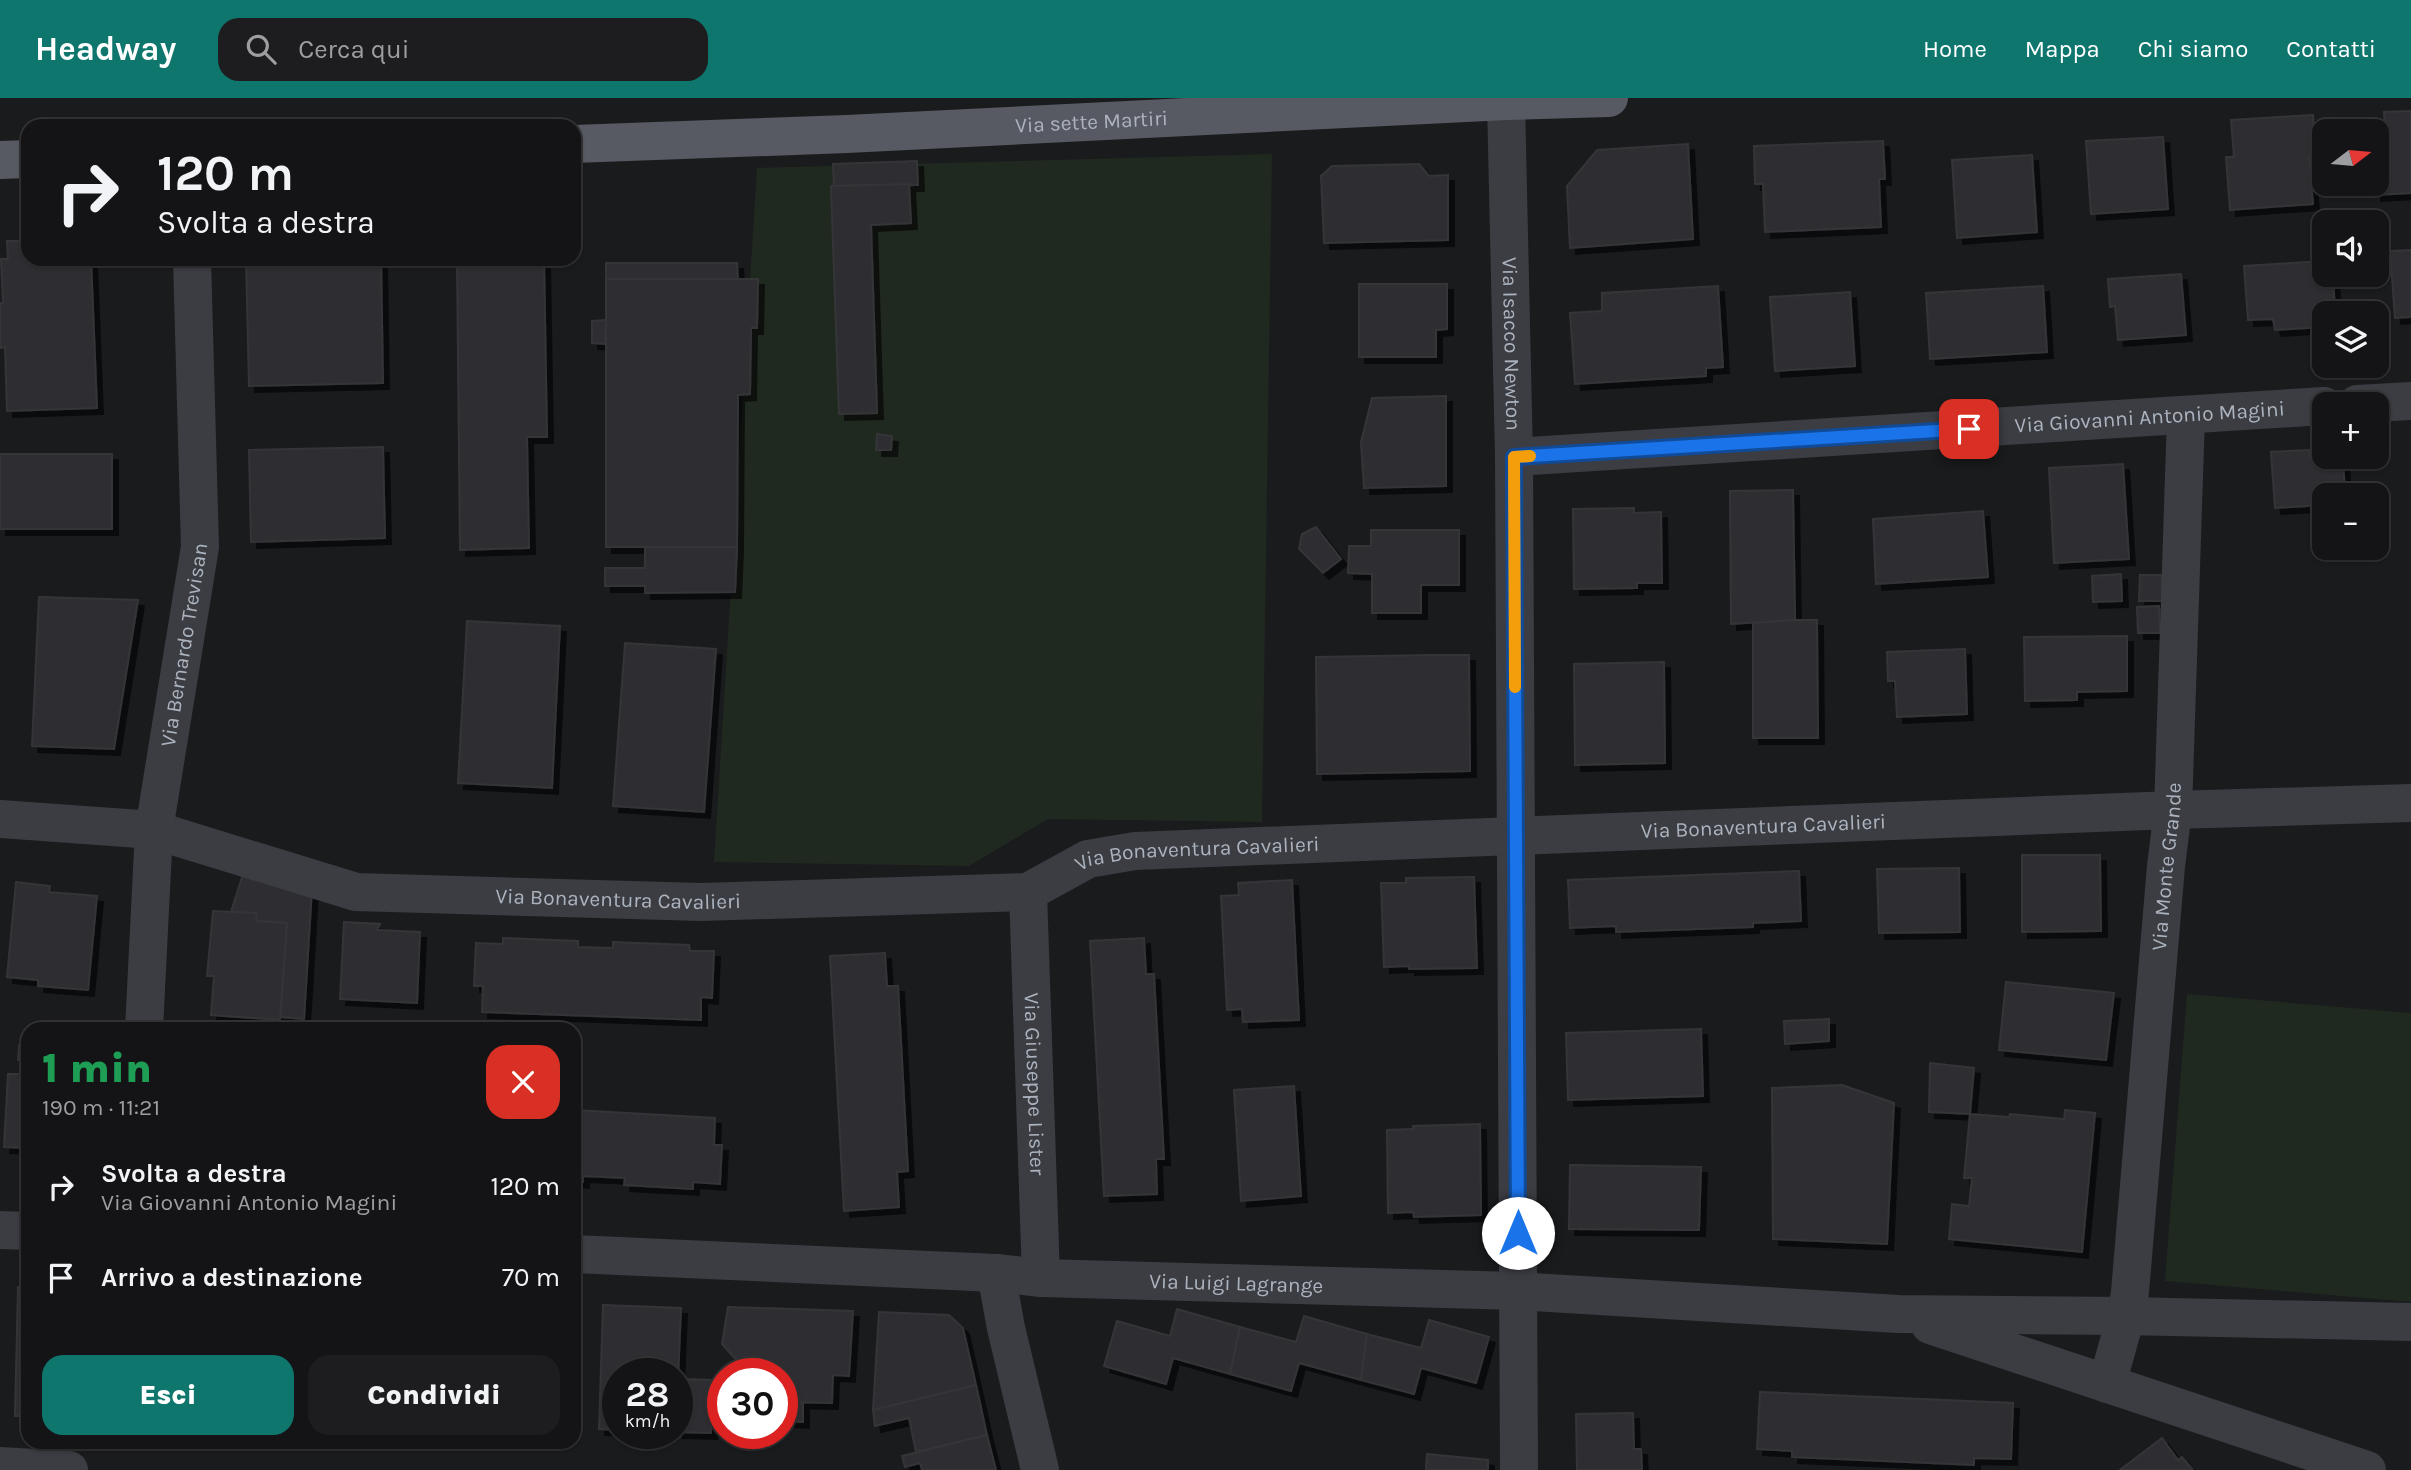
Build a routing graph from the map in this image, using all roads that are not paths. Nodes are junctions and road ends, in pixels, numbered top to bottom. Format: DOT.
graph roads {
  1 [pos="1609,98"];
  2 [pos="1506,101"];
  3 [pos="581,144"];
  4 [pos="21,159"];
  5 [pos="0,160"];
  6 [pos="192,266"];
  7 [pos="2411,401"];
  8 [pos="2389,402"];
  9 [pos="2312,408"];
  10 [pos="2186,416"];
  11 [pos="1514,457"];
  12 [pos="2411,803"];
  13 [pos="2173,810"];
  14 [pos="0,819"];
  15 [pos="154,830"];
  16 [pos="1516,838"];
  17 [pos="1028,892"];
  18 [pos="144,1022"];
  19 [pos="0,1230"];
  20 [pos="21,1231"];
  21 [pos="581,1254"];
  22 [pos="996,1273"];
  23 [pos="1041,1278"];
  24 [pos="1517,1291"];
  25 [pos="1898,1314"];
  26 [pos="2126,1316"];
  27 [pos="2411,1322"];
  28 [pos="2107,1384"];
  29 [pos="0,1466"];
  30 [pos="69,1470"];
  31 [pos="1040,1470"];
  32 [pos="1518,1470"];
  33 [pos="2367,1470"];
  1 -- 2 [label="main road, Via sette Martiri"];
  2 -- 3 [label="main road, Via sette Martiri"];
  2 -- 11 [label="street, Via Isacco Newton"];
  4 -- 5 [label="main road"];
  6 -- 15 [label="street, Via Bernardo Trevisan"];
  7 -- 8 [label="street"];
  9 -- 10 [label="street, Via Giovanni Antonio Magini"];
  10 -- 11 [label="street, Via Giovanni Antonio Magini"];
  10 -- 13 [label="street, Via Monte Grande"];
  11 -- 16 [label="street, Via Isacco Newton"];
  12 -- 13 [label="street, Via Bonaventura Cavalieri"];
  13 -- 16 [label="street, Via Bonaventura Cavalieri"];
  13 -- 26 [label="street, Via Monte Grande"];
  14 -- 15 [label="street, Via Bonaventura Cavalieri"];
  15 -- 17 [label="street, Via Bonaventura Cavalieri"];
  15 -- 18 [label="street, Via Bernardo Trevisan"];
  16 -- 17 [label="street, Via Bonaventura Cavalieri"];
  16 -- 24 [label="street, Via Isacco Newton"];
  17 -- 23 [label="street, Via Giuseppe Lister"];
  19 -- 20 [label="street"];
  21 -- 22 [label="street, Via Luigi Lagrange"];
  22 -- 23 [label="street, Via Luigi Lagrange"];
  22 -- 31 [label="street"];
  23 -- 24 [label="street, Via Luigi Lagrange"];
  24 -- 25 [label="street, Via Luigi Lagrange"];
  24 -- 32 [label="street, Via Isacco Newton"];
  25 -- 26 [label="street"];
  25 -- 28 [label="street"];
  26 -- 27 [label="street"];
  26 -- 28 [label="street, Via Monte Grande"];
  28 -- 33 [label="street"];
  29 -- 30 [label="street"];
}
